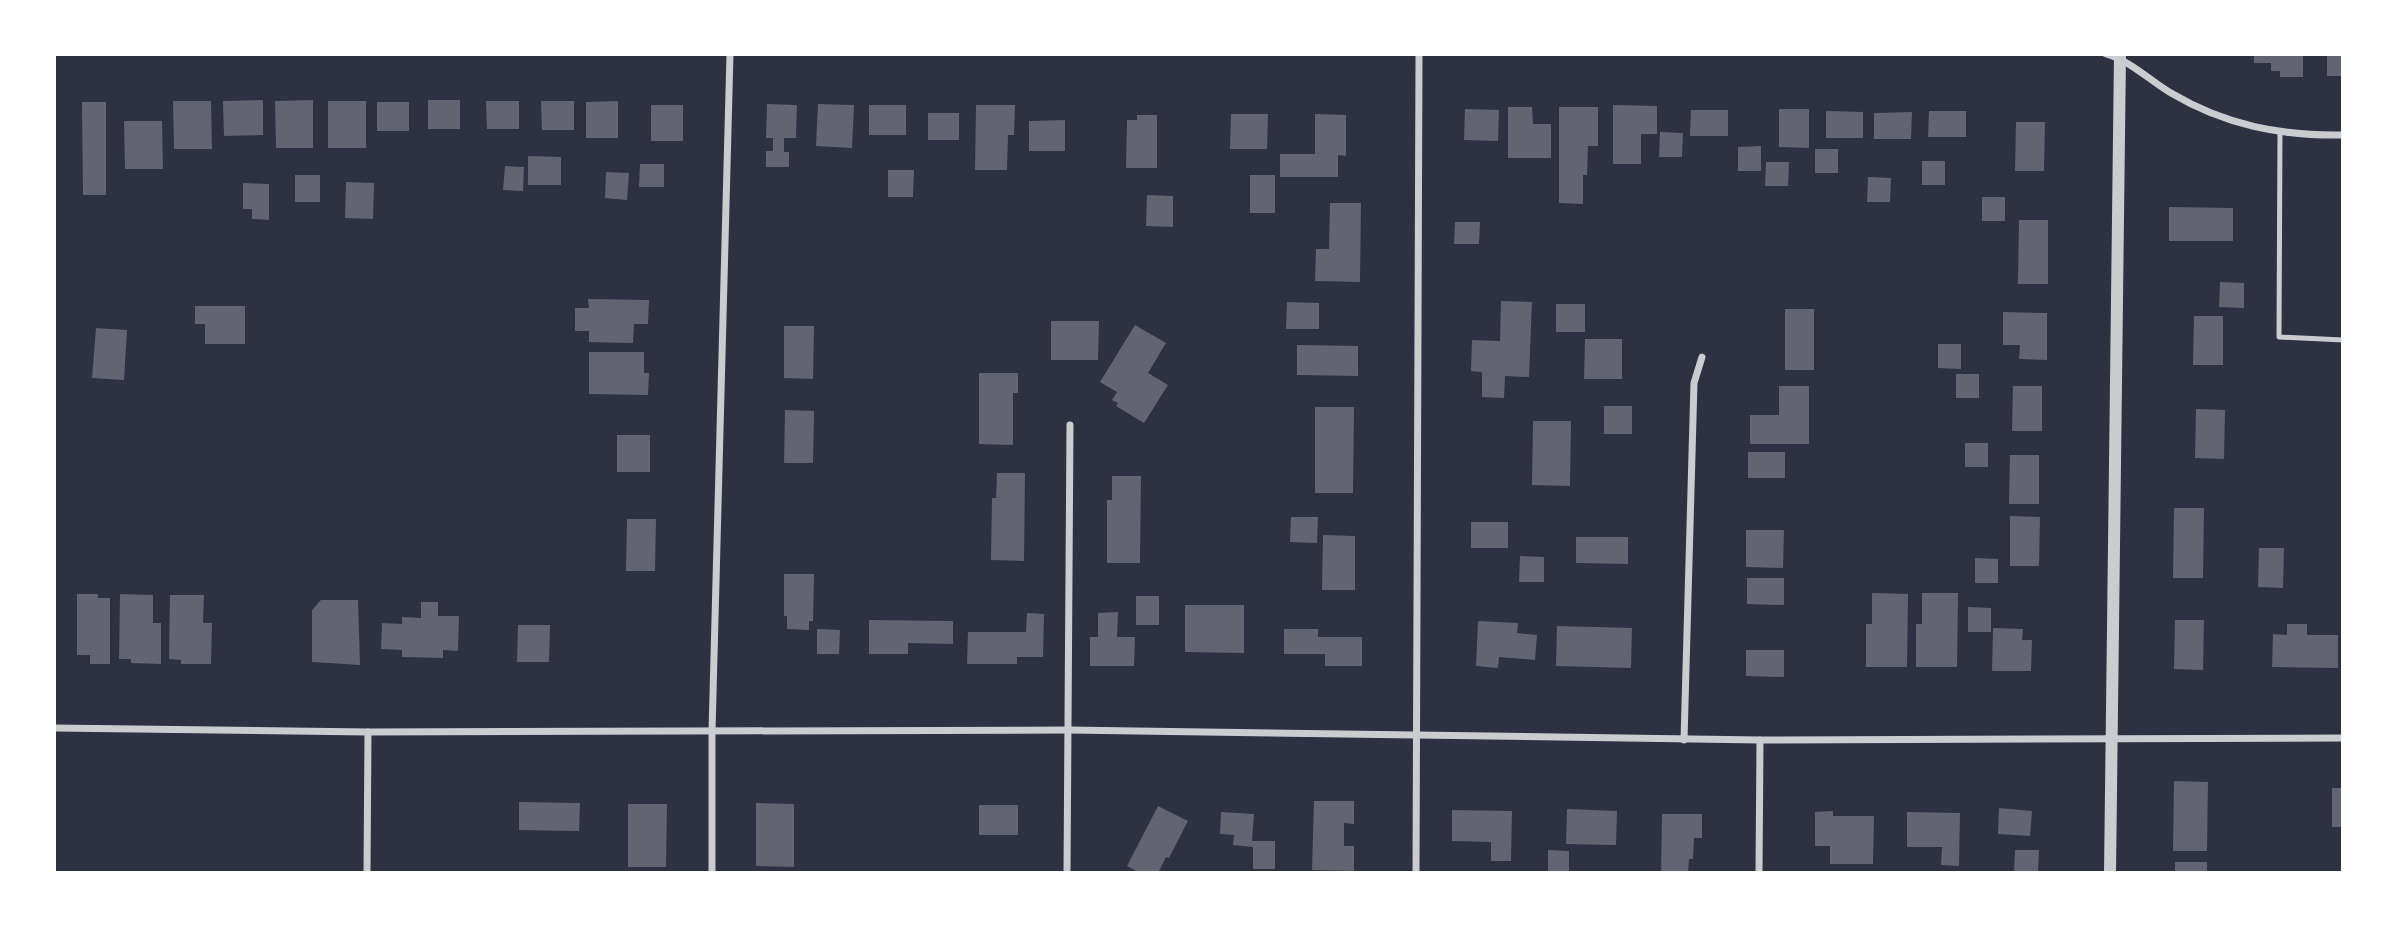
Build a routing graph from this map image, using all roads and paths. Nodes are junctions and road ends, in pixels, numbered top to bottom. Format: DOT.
graph roads {
  1 [pos="730,54"];
  2 [pos="1419,54"];
  3 [pos="2106,54"];
  4 [pos="2120,56"];
  5 [pos="2280,131"];
  6 [pos="2343,135"];
  7 [pos="2343,340"];
  8 [pos="1702,357"];
  9 [pos="1070,425"];
  10 [pos="54,728"];
  11 [pos="1069,730"];
  12 [pos="368,732"];
  13 [pos="712,732"];
  14 [pos="1418,736"];
  15 [pos="2112,737"];
  16 [pos="2343,738"];
  17 [pos="1684,740"];
  18 [pos="1760,740"];
  19 [pos="368,873"];
  20 [pos="712,873"];
  21 [pos="1067,873"];
  22 [pos="1416,873"];
  23 [pos="1759,873"];
  24 [pos="2110,873"];
  1 -- 13 [label="street"];
  2 -- 14 [label="street"];
  3 -- 4 [label="street"];
  4 -- 5 [label="street"];
  4 -- 15 [label="street"];
  5 -- 6 [label="street"];
  5 -- 7 [label="lane"];
  8 -- 17 [label="street"];
  9 -- 11 [label="street"];
  10 -- 12 [label="street"];
  11 -- 13 [label="street"];
  11 -- 14 [label="street"];
  11 -- 21 [label="street"];
  12 -- 13 [label="street"];
  12 -- 19 [label="street"];
  13 -- 20 [label="street"];
  14 -- 17 [label="street"];
  14 -- 22 [label="street"];
  15 -- 16 [label="street"];
  15 -- 18 [label="street"];
  15 -- 24 [label="street"];
  17 -- 18 [label="street"];
  18 -- 23 [label="street"];
}
